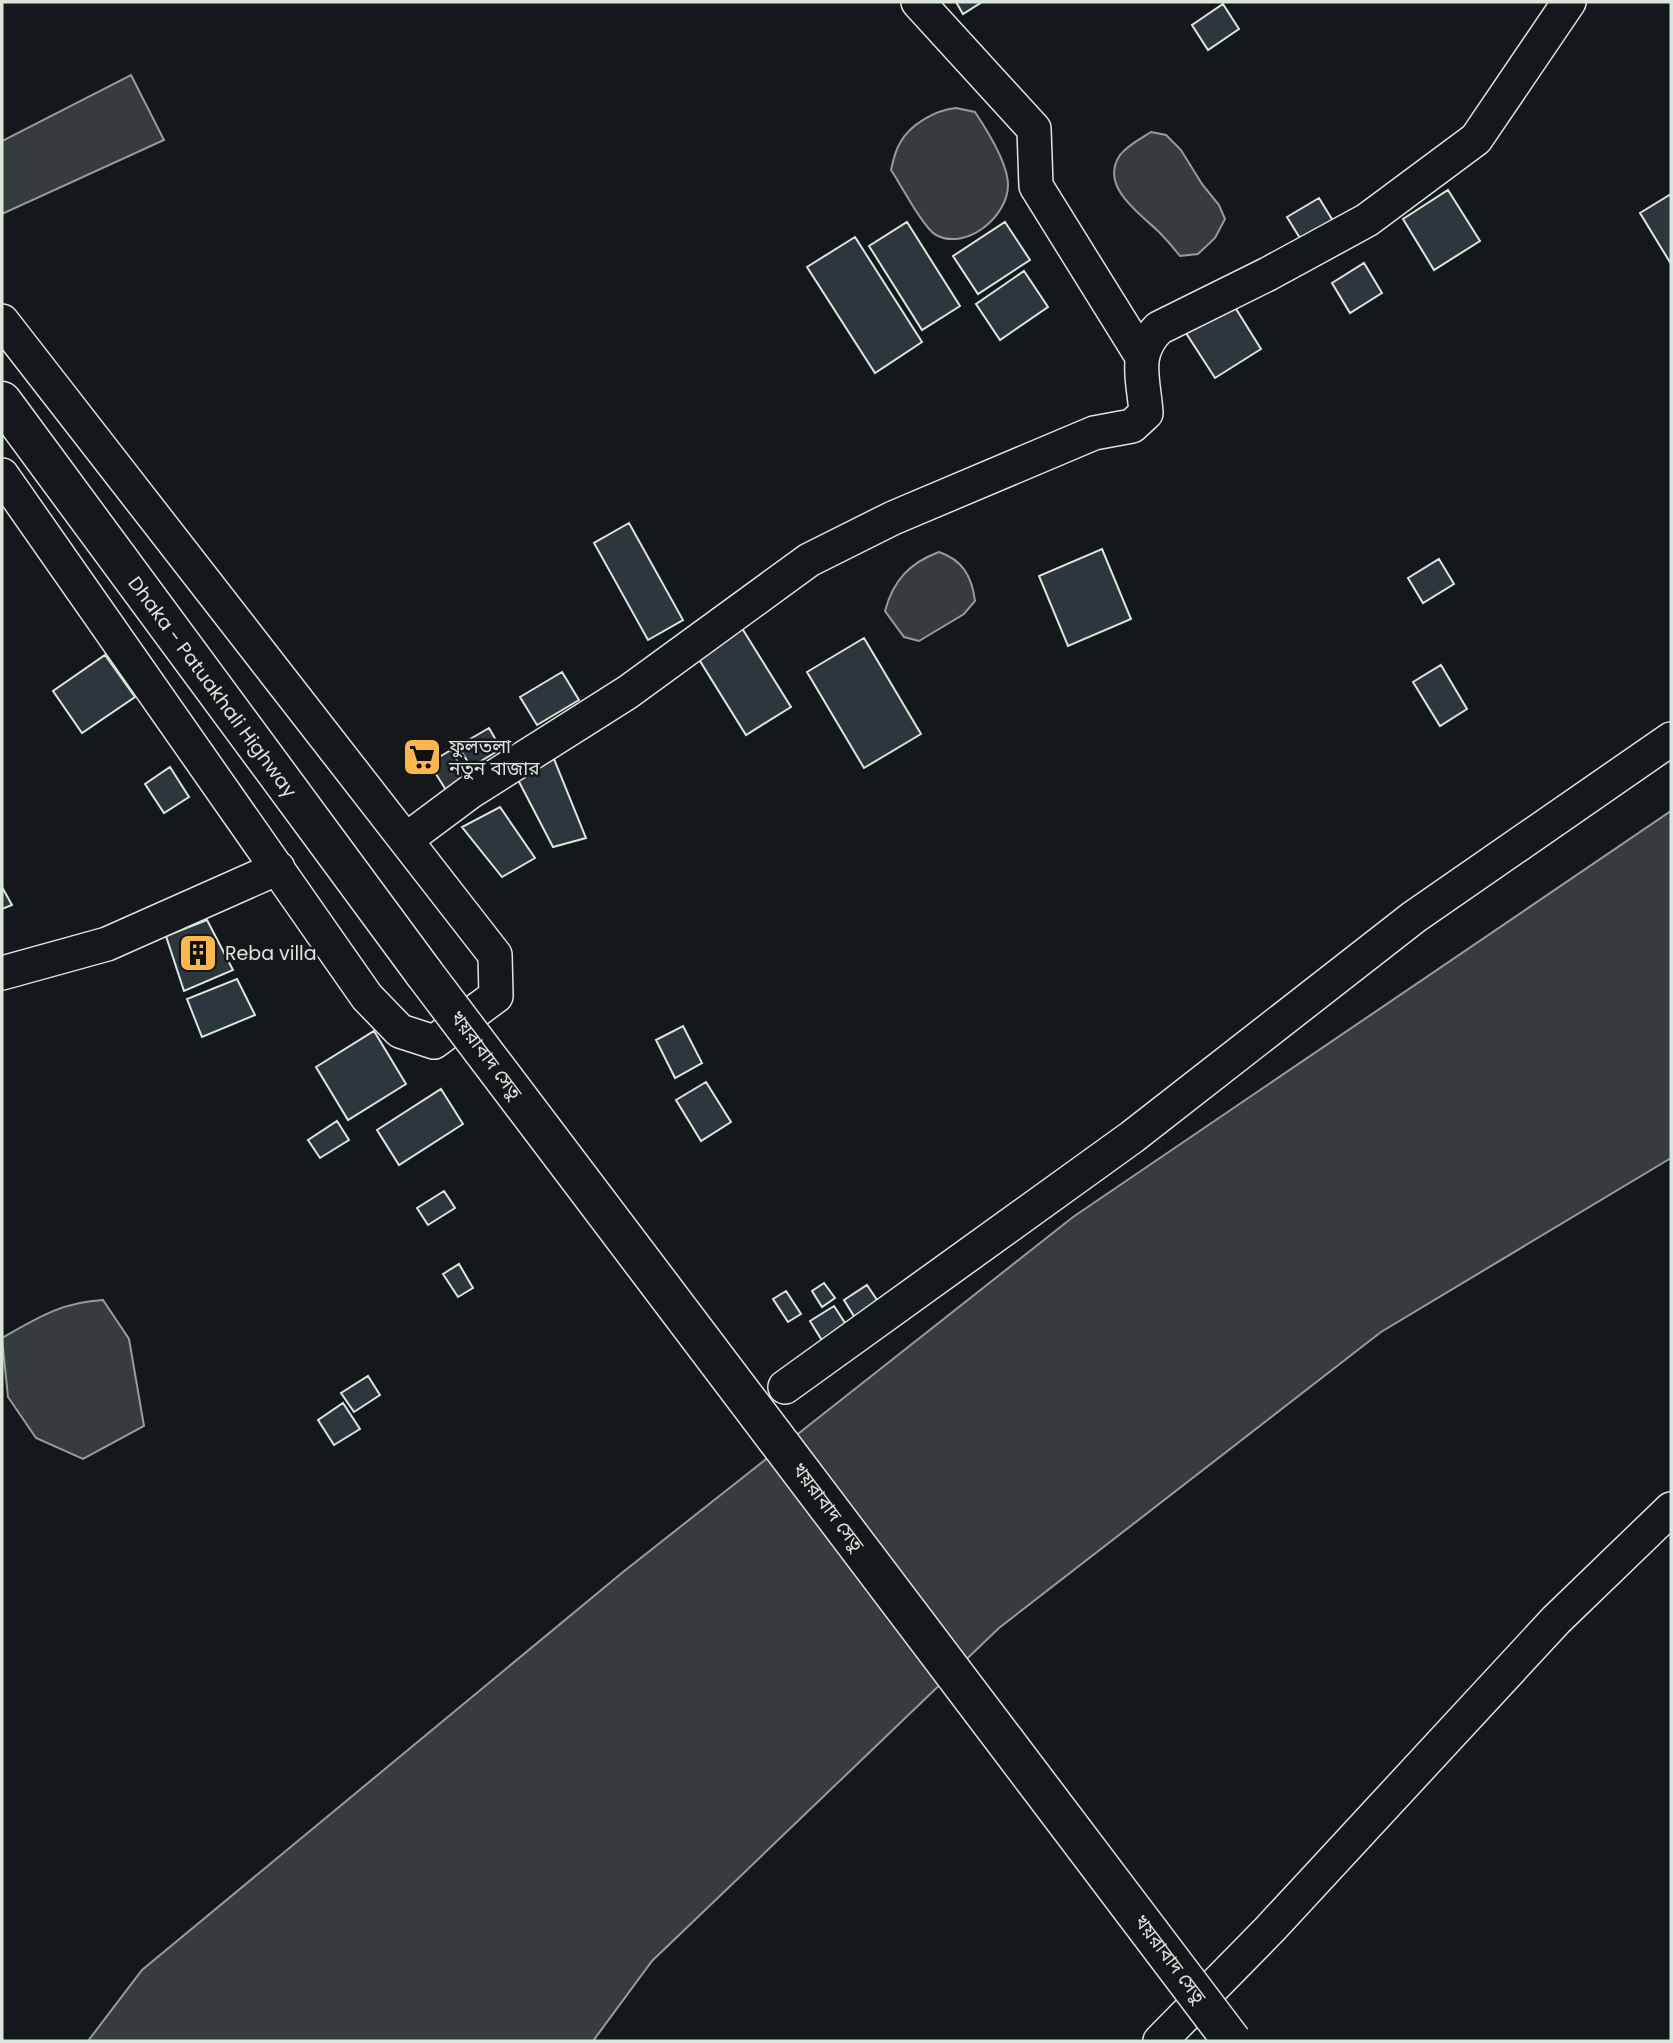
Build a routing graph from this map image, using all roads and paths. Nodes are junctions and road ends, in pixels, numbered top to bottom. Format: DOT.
graph roads {
  1 [pos="918,2"];
  2 [pos="1569,2"];
  3 [pos="2,321"];
  4 [pos="1141,355"];
  5 [pos="2,401"];
  6 [pos="2,475"];
  7 [pos="1671,739"];
  8 [pos="407,839"];
  9 [pos="278,868"];
  10 [pos="2,973"];
  11 [pos="424,973"];
  12 [pos="785,1387"];
  13 [pos="1671,1509"];
  14 [pos="1160,2041"];
  15 [pos="1232,2041"];
  1 -- 4 [label="street"];
  2 -- 4 [label="street"];
  3 -- 8 [label="street"];
  4 -- 8 [label="street"];
  5 -- 11 [label="highway, Dhaka - Patuakhali Highway"];
  6 -- 9 [label="street"];
  7 -- 12 [label="street"];
  8 -- 9 [label="street"];
  9 -- 10 [label="street"];
  11 -- 15 [label="highway, খয়রাবাদ সেতু, bridge"];
  13 -- 14 [label="street"];
}
